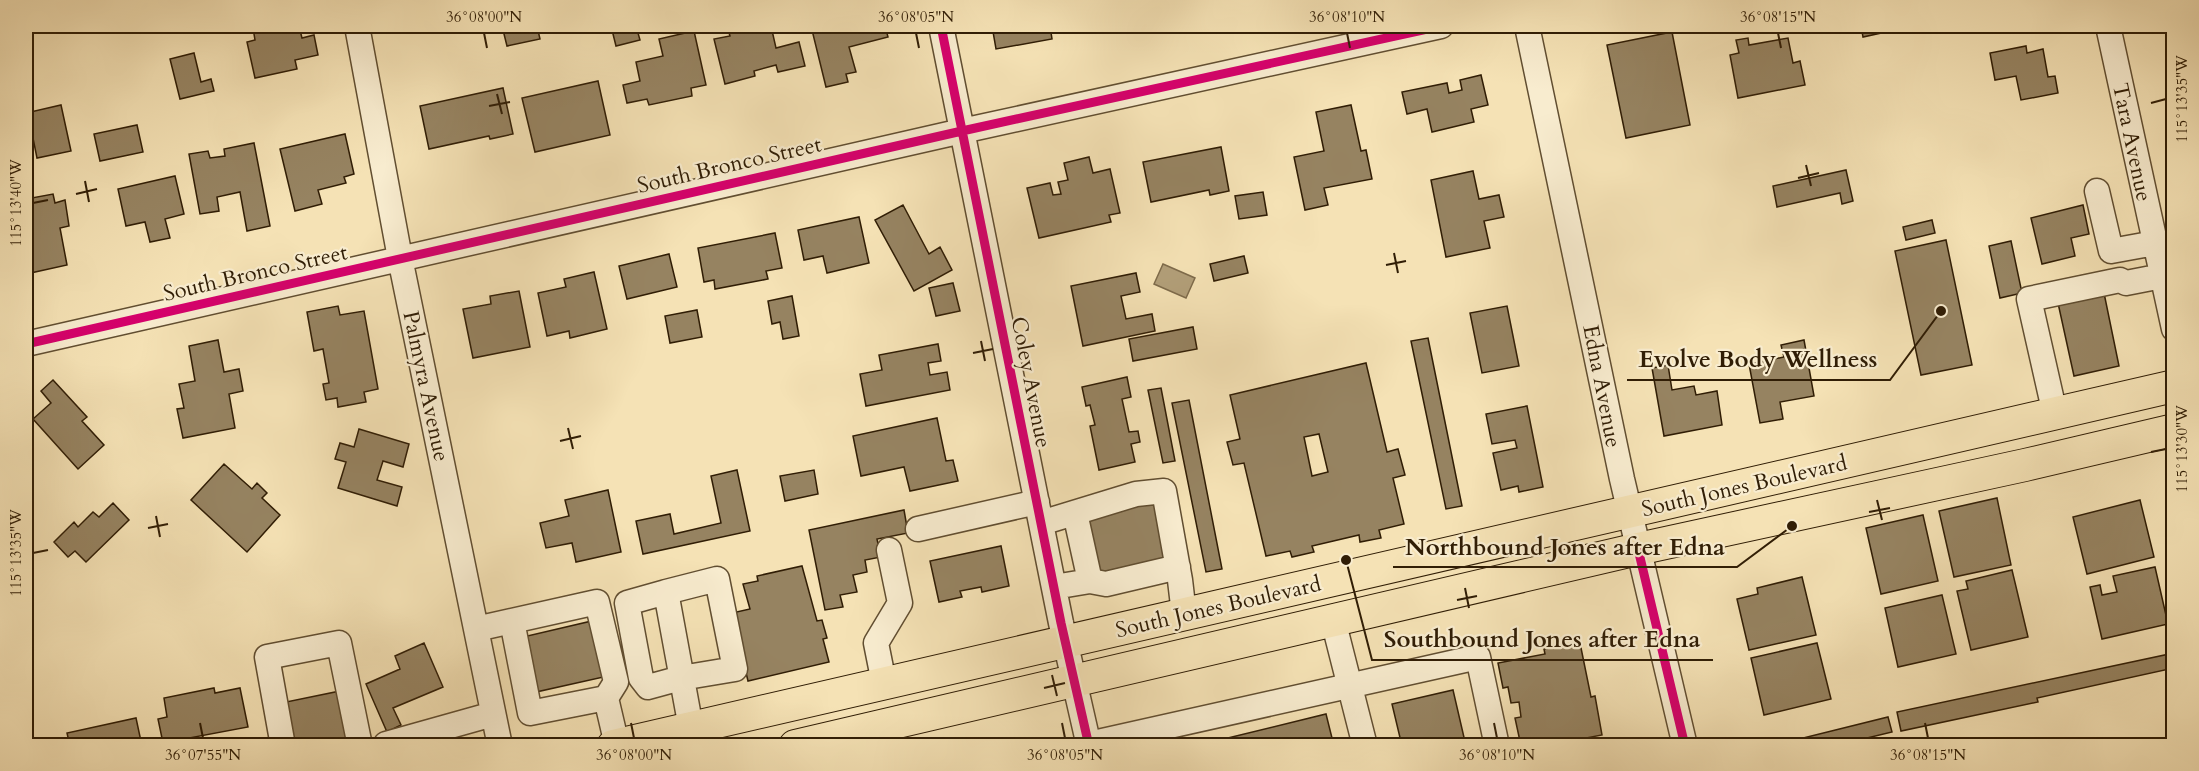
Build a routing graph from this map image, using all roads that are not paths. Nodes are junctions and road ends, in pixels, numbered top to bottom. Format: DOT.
graph roads {
  1 [pos="357,26"];
  2 [pos="941,26"];
  3 [pos="1441,26"];
  4 [pos="1527,26"];
  5 [pos="2108,26"];
  6 [pos="962,131"];
  7 [pos="2097,191"];
  8 [pos="400,258"];
  9 [pos="2164,269"];
  10 [pos="2174,328"];
  11 [pos="26,344"];
  12 [pos="2174,386"];
  13 [pos="2055,414"];
  14 [pos="2174,430"];
  15 [pos="1630,511"];
  16 [pos="1039,513"];
  17 [pos="1075,513"];
  18 [pos="918,529"];
  19 [pos="1638,549"];
  20 [pos="889,550"];
  21 [pos="1178,567"];
  22 [pos="1090,581"];
  23 [pos="1054,587"];
  24 [pos="666,592"];
  25 [pos="1184,614"];
  26 [pos="1333,620"];
  27 [pos="512,621"];
  28 [pos="476,629"];
  29 [pos="1065,641"];
  30 [pos="681,678"];
  31 [pos="1074,680"];
  32 [pos="884,683"];
  33 [pos="1350,685"];
  34 [pos="606,698"];
  35 [pos="493,714"];
  36 [pos="691,728"];
  37 [pos="615,745"];
  38 [pos="1089,745"];
  39 [pos="284,746"];
  40 [pos="360,746"];
  41 [pos="387,746"];
  42 [pos="500,746"];
  43 [pos="795,746"];
  44 [pos="1365,746"];
  45 [pos="1497,746"];
  46 [pos="1685,746"];
  1 -- 8 [label="street, Palmyra Avenue"];
  2 -- 6 [label="street, Coley Avenue"];
  3 -- 6 [label="street, South Bronco Street"];
  4 -- 15 [label="street, Edna Avenue"];
  5 -- 9 [label="street, Tara Avenue"];
  6 -- 8 [label="street, South Bronco Street"];
  6 -- 16 [label="street, Coley Avenue"];
  7 -- 9 [label="street"];
  8 -- 11 [label="street, South Bronco Street"];
  8 -- 28 [label="street, Palmyra Avenue"];
  9 -- 10 [label="street, Tara Avenue"];
  9 -- 13 [label="street"];
  12 -- 13 [label="main road, South Jones Boulevard"];
  13 -- 15 [label="main road, South Jones Boulevard"];
  14 -- 19 [label="main road, South Jones Boulevard"];
  15 -- 19 [label="street, Edna Avenue"];
  15 -- 25 [label="main road, South Jones Boulevard"];
  16 -- 17 [label="street"];
  16 -- 18 [label="street"];
  16 -- 23 [label="street, Coley Avenue"];
  17 -- 21 [label="street"];
  17 -- 22 [label="street"];
  19 -- 26 [label="main road, South Jones Boulevard"];
  19 -- 46 [label="street, Edna Avenue"];
  20 -- 32 [label="street"];
  21 -- 22 [label="street"];
  21 -- 25 [label="street"];
  22 -- 23 [label="street"];
  23 -- 29 [label="street, Coley Avenue"];
  24 -- 30 [label="street"];
  24 -- 30 [label="street"];
  24 -- 30 [label="street"];
  25 -- 29 [label="main road, South Jones Boulevard"];
  26 -- 31 [label="main road, South Jones Boulevard"];
  26 -- 33 [label="street"];
  27 -- 28 [label="street"];
  27 -- 34 [label="street"];
  27 -- 34 [label="street"];
  28 -- 35 [label="street, Palmyra Avenue"];
  29 -- 31 [label="street, Coley Avenue"];
  29 -- 32 [label="main road, South Jones Boulevard"];
  30 -- 36 [label="street"];
  31 -- 38 [label="street, Coley Avenue"];
  31 -- 43 [label="main road, South Jones Boulevard"];
  32 -- 36 [label="main road, South Jones Boulevard"];
  33 -- 38 [label="street"];
  33 -- 44 [label="street"];
  33 -- 45 [label="street"];
  34 -- 37 [label="street"];
  35 -- 41 [label="street"];
  35 -- 42 [label="street, Palmyra Avenue"];
  36 -- 37 [label="main road, South Jones Boulevard"];
  39 -- 40 [label="street"];
}
